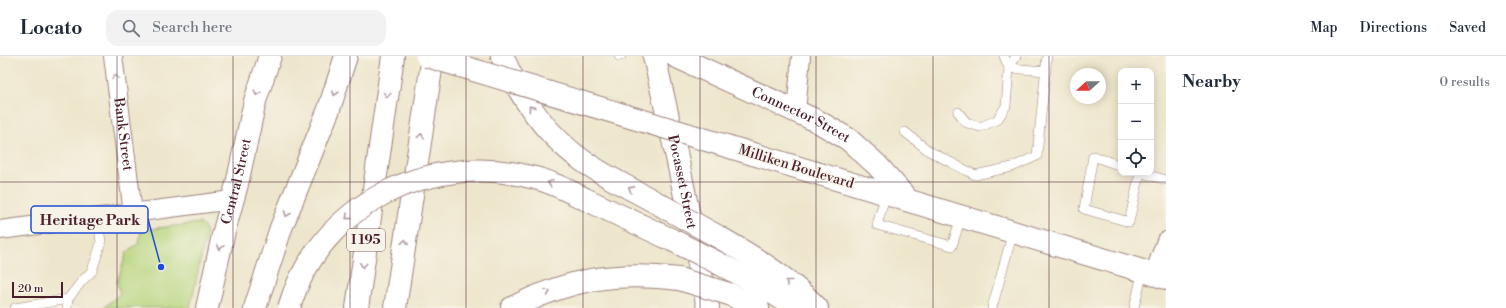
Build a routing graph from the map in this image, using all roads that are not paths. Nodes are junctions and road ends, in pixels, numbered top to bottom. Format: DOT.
graph roads {
  1 [pos="113,56"];
  2 [pos="270,56"];
  3 [pos="346,56"];
  4 [pos="393,56"];
  5 [pos="427,56"];
  6 [pos="433,56"];
  7 [pos="502,56"];
  8 [pos="654,56"];
  9 [pos="675,56"];
  10 [pos="801,56"];
  11 [pos="1004,56"];
  12 [pos="1016,56"];
  13 [pos="1047,56"];
  14 [pos="1009,68"];
  15 [pos="1046,71"];
  16 [pos="796,112"];
  17 [pos="958,112"];
  18 [pos="905,132"];
  19 [pos="1118,165"];
  20 [pos="1140,176"];
  21 [pos="1152,176"];
  22 [pos="1166,180"];
  23 [pos="886,194"];
  24 [pos="232,200"];
  25 [pos="908,200"];
  26 [pos="134,213"];
  27 [pos="98,217"];
  28 [pos="961,217"];
  29 [pos="0,230"];
  30 [pos="1013,232"];
  31 [pos="1166,241"];
  32 [pos="274,253"];
  33 [pos="1154,274"];
  34 [pos="68,303"];
  35 [pos="15,308"];
  36 [pos="207,308"];
  37 [pos="255,308"];
  38 [pos="265,308"];
  39 [pos="289,308"];
  40 [pos="357,308"];
  41 [pos="395,308"];
  42 [pos="512,308"];
  43 [pos="708,308"];
  44 [pos="758,308"];
  45 [pos="796,308"];
  46 [pos="817,308"];
  47 [pos="992,308"];
  48 [pos="1134,308"];
  26 -- 1 [label="street, Bank Street, one-way"];
  2 -- 24 [label="main road, Central Street, one-way"];
  3 -- 32 [label="main road, one-way"];
  4 -- 40 [label="main road, I 195, one-way"];
  5 -- 23 [label="main road, Milliken Boulevard, bridge"];
  41 -- 6 [label="main road, I 195, one-way"];
  46 -- 7 [label="main road, one-way, bridge"];
  8 -- 43 [label="main road, Pocasset Street"];
  9 -- 16 [label="main road, Connector Street"];
  10 -- 16 [label="street"];
  11 -- 14 [label="lane"];
  12 -- 14 [label="lane"];
  13 -- 15 [label="lane"];
  14 -- 15 [label="lane"];
  14 -- 17 [label="lane"];
  15 -- 18 [label="lane"];
  16 -- 25 [label="main road, Connector Street"];
  19 -- 20 [label="lane"];
  21 -- 22 [label="lane"];
  23 -- 25 [label="main road, Milliken Boulevard"];
  23 -- 28 [label="lane"];
  24 -- 26 [label="street"];
  24 -- 36 [label="main road, Central Street, one-way"];
  25 -- 28 [label="main road, Milliken Boulevard"];
  26 -- 27 [label="street"];
  27 -- 29 [label="street"];
  27 -- 34 [label="lane"];
  28 -- 30 [label="main road, Milliken Boulevard"];
  30 -- 33 [label="main road, Milliken Boulevard"];
  30 -- 47 [label="lane"];
  31 -- 33 [label="street"];
  32 -- 37 [label="main road"];
  32 -- 38 [label="main road"];
  33 -- 48 [label="lane"];
  34 -- 35 [label="lane"];
  45 -- 39 [label="main road, one-way, bridge"];
  42 -- 44 [label="main road, one-way, bridge"];
}
